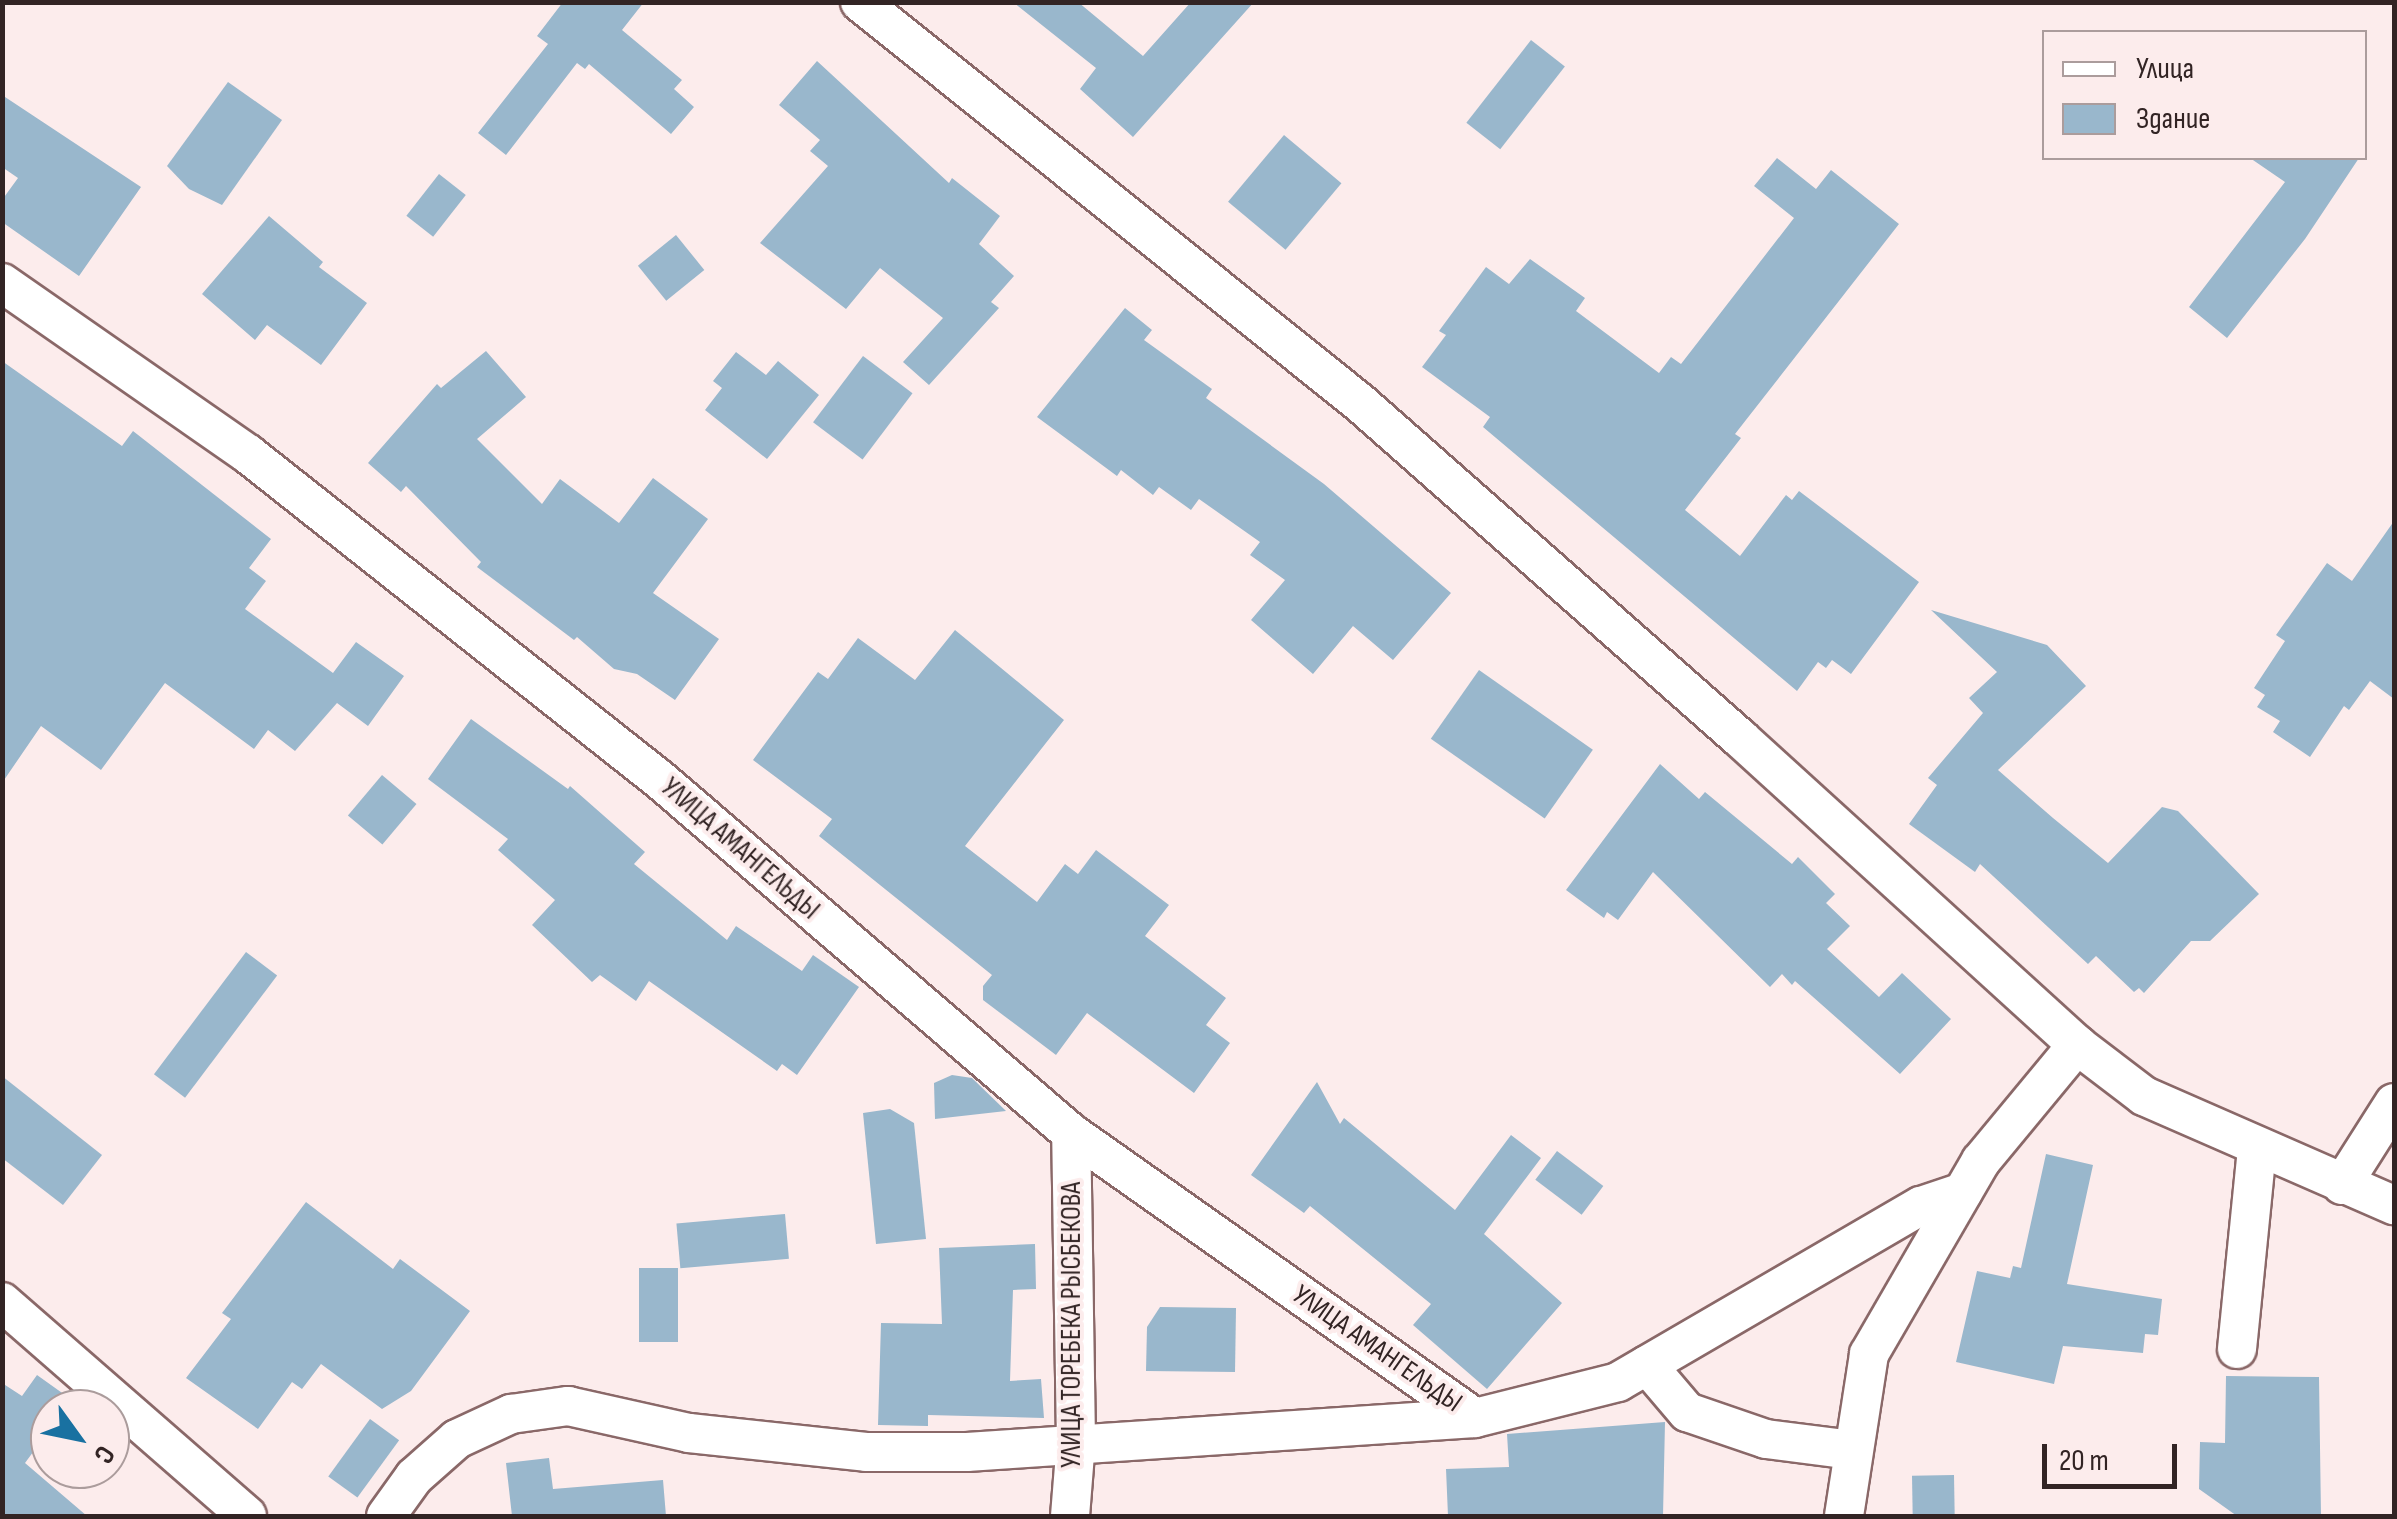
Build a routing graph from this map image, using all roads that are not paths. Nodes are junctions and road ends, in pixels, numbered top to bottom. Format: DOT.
graph roads {
  1 [pos="860,2"];
  2 [pos="2,282"];
  3 [pos="2077,1045"];
  4 [pos="2394,1102"];
  5 [pos="1070,1133"];
  6 [pos="2258,1147"];
  7 [pos="2342,1185"];
  8 [pos="1963,1192"];
  9 [pos="2394,1204"];
  10 [pos="2,1302"];
  11 [pos="2237,1348"];
  12 [pos="1647,1365"];
  13 [pos="1475,1418"];
  14 [pos="1076,1442"];
  15 [pos="1853,1450"];
  16 [pos="247,1516"];
  17 [pos="386,1516"];
  18 [pos="1070,1516"];
  19 [pos="1844,1516"];
  1 -- 3 [label="street"];
  2 -- 5 [label="street, УЛИЦА АМАНГЕЛЬДЫ"];
  3 -- 6 [label="street"];
  3 -- 8 [label="street"];
  4 -- 7 [label="street"];
  5 -- 13 [label="street, УЛИЦА АМАНГЕЛЬДЫ"];
  5 -- 14 [label="street, УЛИЦА ТОРЕБЕКА РЫСБЕКОВА"];
  6 -- 7 [label="street"];
  6 -- 11 [label="street"];
  7 -- 9 [label="street"];
  8 -- 12 [label="street"];
  8 -- 15 [label="street"];
  10 -- 16 [label="street"];
  12 -- 13 [label="street"];
  12 -- 15 [label="street"];
  13 -- 14 [label="street"];
  14 -- 17 [label="street"];
  14 -- 18 [label="street, УЛИЦА ТОРЕБЕКА РЫСБЕКОВА"];
  15 -- 19 [label="street"];
}
